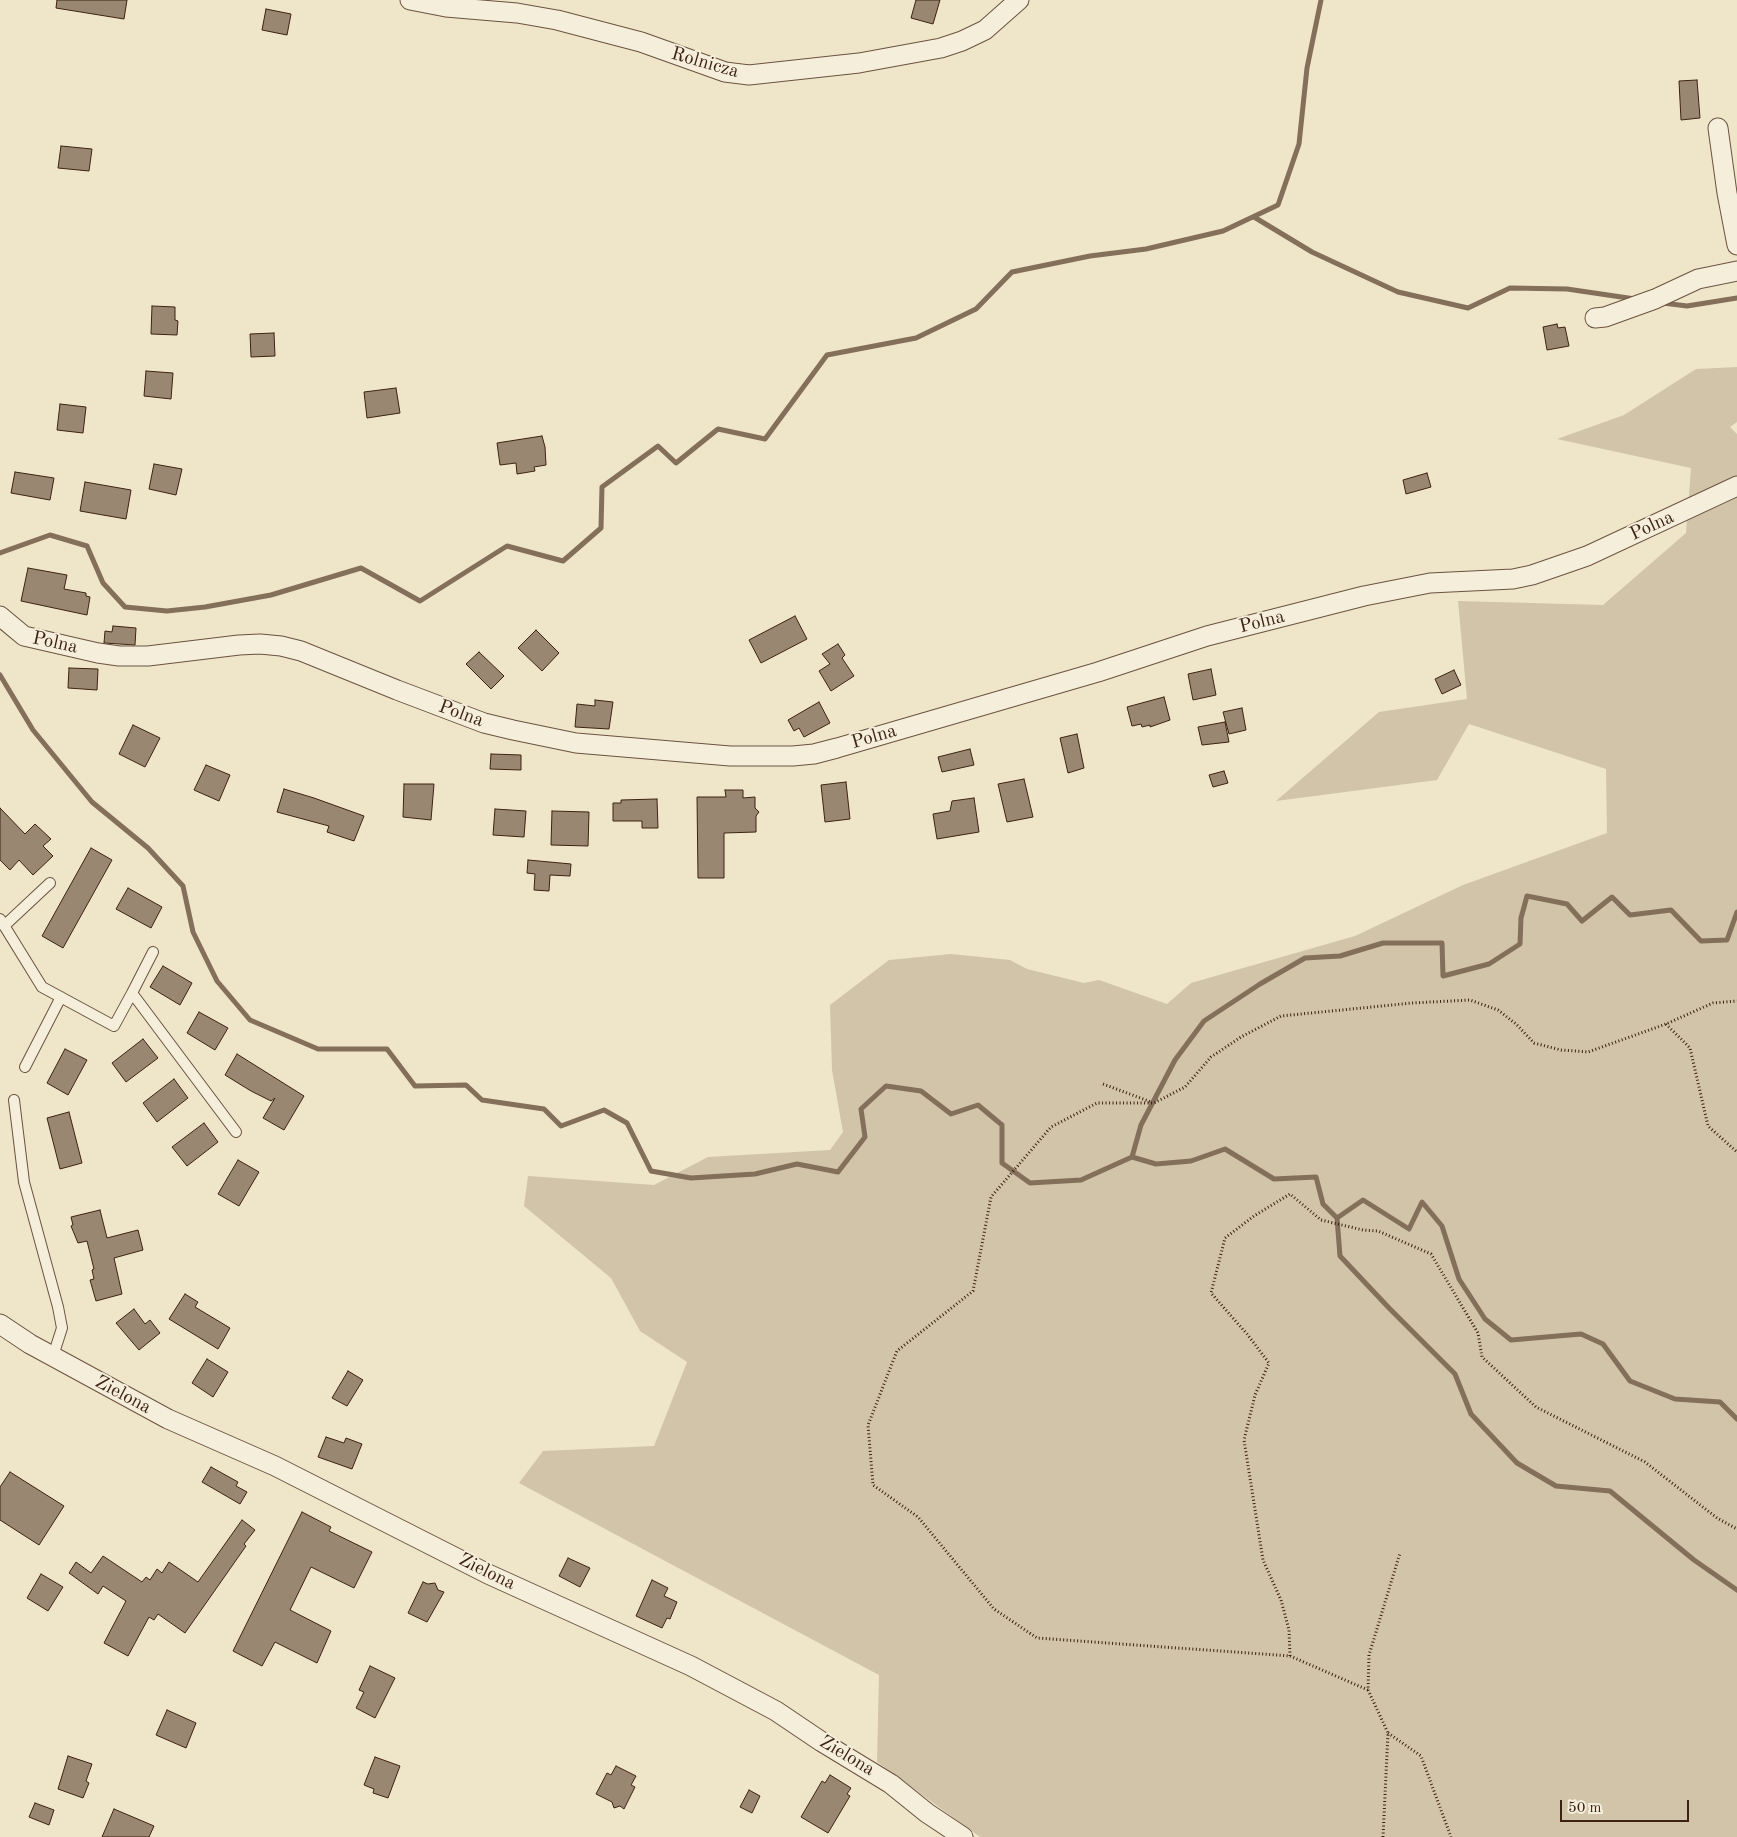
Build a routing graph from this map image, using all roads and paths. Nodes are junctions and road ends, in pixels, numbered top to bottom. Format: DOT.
graph roads {
  1 [pos="410,0"];
  2 [pos="1019,0"];
  3 [pos="1718,128"];
  4 [pos="1737,245"];
  5 [pos="1737,271"];
  6 [pos="1595,318"];
  7 [pos="1737,486"];
  8 [pos="0,616"];
  9 [pos="50,883"];
  10 [pos="2,922"];
  11 [pos="154,952"];
  12 [pos="132,993"];
  13 [pos="61,997"];
  14 [pos="1737,1001"];
  15 [pos="1666,1024"];
  16 [pos="25,1068"];
  17 [pos="1103,1084"];
  18 [pos="14,1100"];
  19 [pos="1154,1103"];
  20 [pos="236,1132"];
  21 [pos="1737,1152"];
  22 [pos="0,1324"];
  23 [pos="53,1356"];
  24 [pos="1737,1529"];
  25 [pos="1400,1553"];
  26 [pos="1290,1656"];
  27 [pos="1368,1690"];
  28 [pos="1388,1733"];
  29 [pos="963,1837"];
  30 [pos="1383,1837"];
  31 [pos="1451,1837"];
  1 -- 2 [label="street, Rolnicza"];
  3 -- 4 [label="street"];
  5 -- 6 [label="street"];
  7 -- 8 [label="street, Polna"];
  9 -- 10 [label="lane"];
  10 -- 13 [label="lane"];
  11 -- 12 [label="lane"];
  12 -- 13 [label="lane"];
  12 -- 20 [label="lane"];
  13 -- 16 [label="lane"];
  14 -- 15 [label="path"];
  15 -- 19 [label="path"];
  15 -- 21 [label="path"];
  17 -- 19 [label="path"];
  18 -- 23 [label="lane"];
  19 -- 26 [label="path"];
  22 -- 23 [label="street, Zielona"];
  23 -- 29 [label="street, Zielona"];
  24 -- 26 [label="path"];
  25 -- 27 [label="path"];
  26 -- 27 [label="path"];
  27 -- 28 [label="path"];
  28 -- 30 [label="path"];
  28 -- 31 [label="path"];
}
